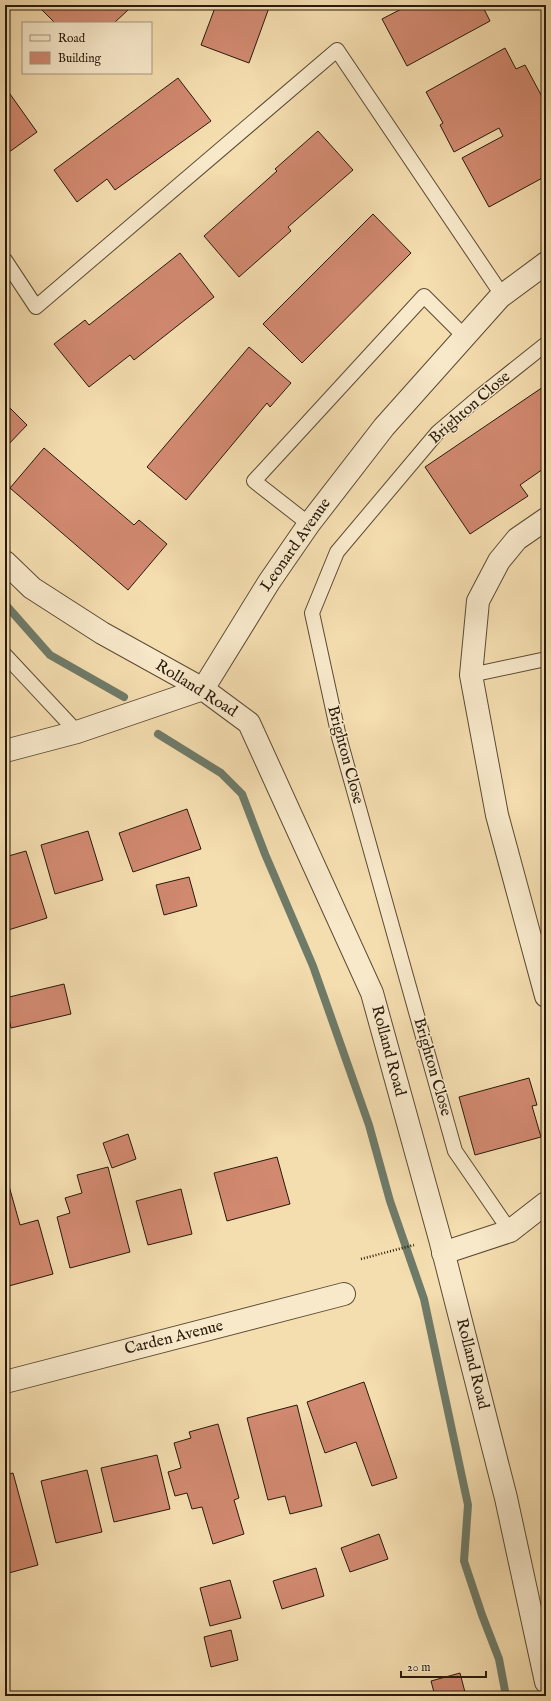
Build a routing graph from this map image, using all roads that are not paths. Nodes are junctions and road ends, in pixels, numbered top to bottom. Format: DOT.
graph roads {
  1 [pos="5,260"];
  2 [pos="546,263"];
  3 [pos="503,295"];
  4 [pos="464,336"];
  5 [pos="546,344"];
  6 [pos="546,519"];
  7 [pos="309,524"];
  8 [pos="5,562"];
  9 [pos="5,655"];
  10 [pos="546,658"];
  11 [pos="471,675"];
  12 [pos="203,689"];
  13 [pos="77,732"];
  14 [pos="5,751"];
  15 [pos="546,996"];
  16 [pos="546,1202"];
  17 [pos="510,1230"];
  18 [pos="443,1253"];
  19 [pos="344,1294"];
  20 [pos="5,1382"];
  21 [pos="546,1682"];
  1 -- 3 [label="lane"];
  2 -- 3 [label="street, Leonard Avenue"];
  3 -- 4 [label="street, Leonard Avenue"];
  4 -- 7 [label="street, Leonard Avenue"];
  4 -- 7 [label="lane"];
  5 -- 17 [label="lane, Brighton Close"];
  6 -- 11 [label="street"];
  7 -- 12 [label="street, Leonard Avenue"];
  8 -- 12 [label="street, Rolland Road"];
  9 -- 13 [label="lane"];
  10 -- 11 [label="lane"];
  11 -- 15 [label="street"];
  12 -- 13 [label="street"];
  12 -- 18 [label="street, Rolland Road"];
  13 -- 14 [label="street"];
  16 -- 17 [label="street"];
  17 -- 18 [label="street"];
  18 -- 21 [label="street, Rolland Road"];
  19 -- 20 [label="street, Carden Avenue"];
}
